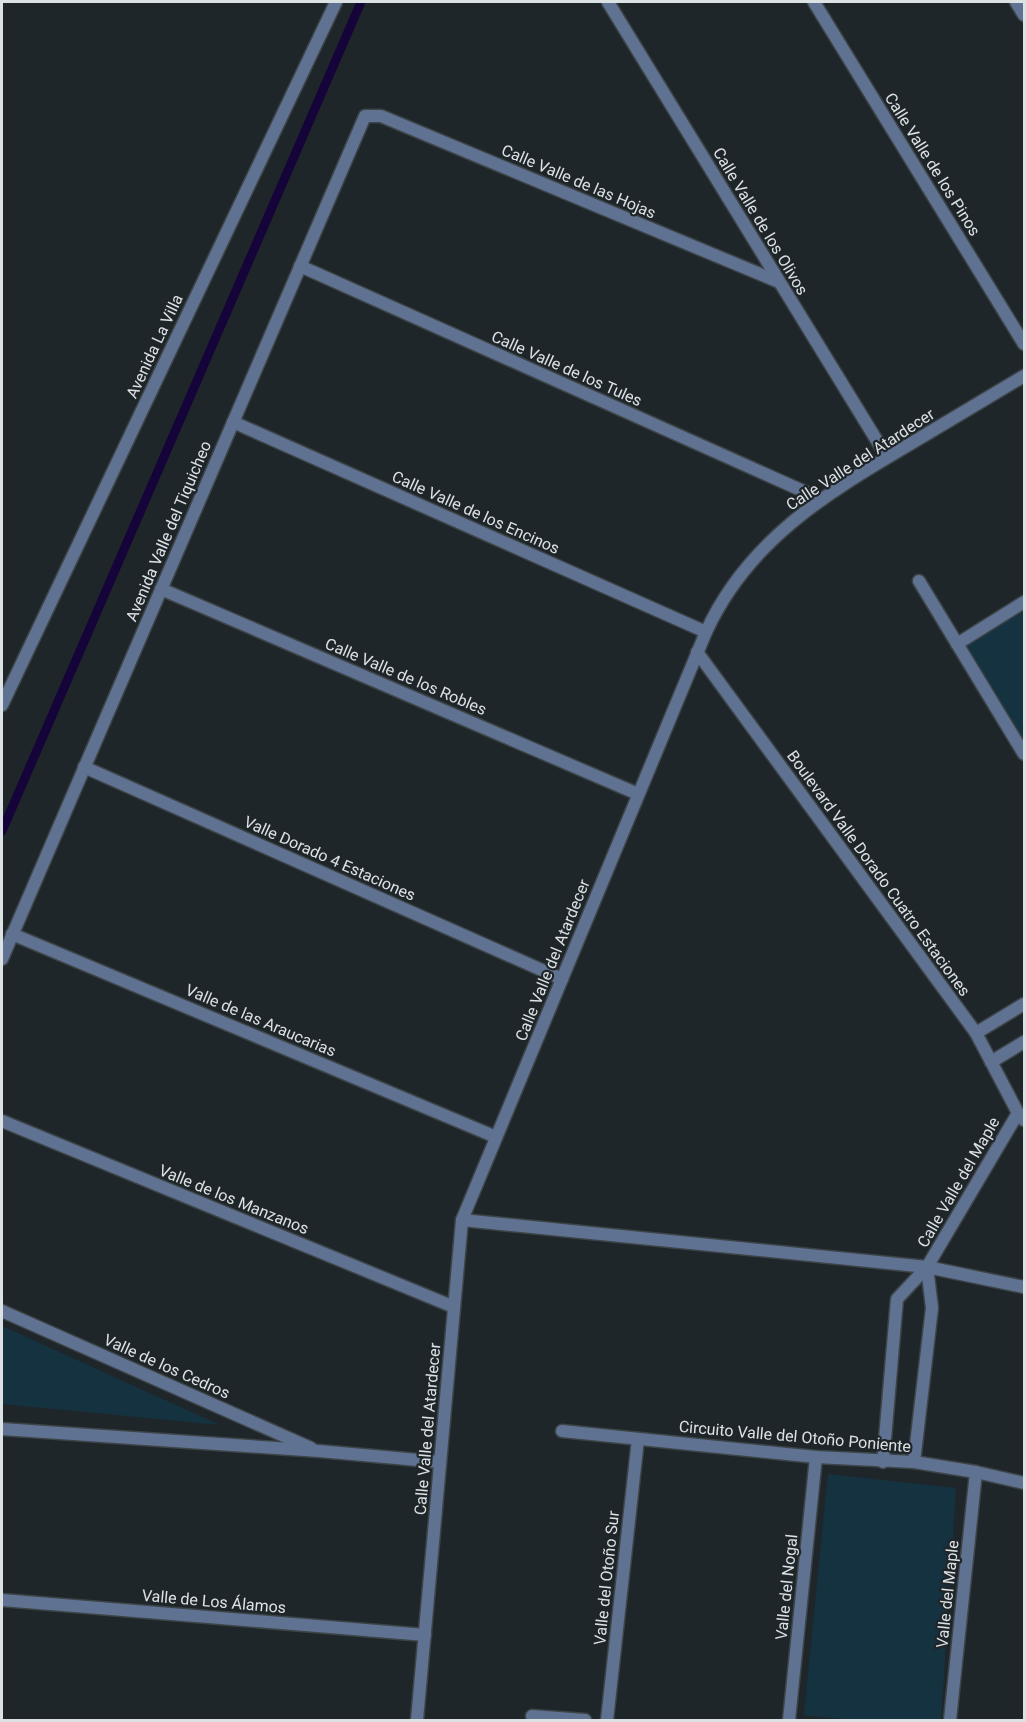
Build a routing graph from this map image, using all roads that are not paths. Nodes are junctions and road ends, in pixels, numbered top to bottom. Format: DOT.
graph roads {
  1 [pos="336,2"];
  2 [pos="608,2"];
  3 [pos="814,2"];
  4 [pos="1016,2"];
  5 [pos="1024,15"];
  6 [pos="365,116"];
  7 [pos="300,266"];
  8 [pos="779,282"];
  9 [pos="1024,344"];
  10 [pos="1024,376"];
  11 [pos="233,422"];
  12 [pos="887,457"];
  13 [pos="821,499"];
  14 [pos="919,581"];
  15 [pos="161,589"];
  16 [pos="1024,602"];
  17 [pos="706,632"];
  18 [pos="957,644"];
  19 [pos="697,652"];
  20 [pos="2,705"];
  21 [pos="1024,754"];
  22 [pos="84,767"];
  23 [pos="638,794"];
  24 [pos="12,934"];
  25 [pos="2,959"];
  26 [pos="562,979"];
  27 [pos="1024,1004"];
  28 [pos="976,1033"];
  29 [pos="1024,1042"];
  30 [pos="991,1062"];
  31 [pos="1021,1116"];
  32 [pos="2,1121"];
  33 [pos="496,1137"];
  34 [pos="462,1220"];
  35 [pos="927,1268"];
  36 [pos="1024,1287"];
  37 [pos="454,1307"];
  38 [pos="2,1311"];
  39 [pos="2,1430"];
  40 [pos="562,1431"];
  41 [pos="638,1439"];
  42 [pos="319,1451"];
  43 [pos="816,1457"];
  44 [pos="883,1461"];
  45 [pos="440,1462"];
  46 [pos="914,1462"];
  47 [pos="976,1472"];
  48 [pos="1024,1483"];
  49 [pos="2,1599"];
  50 [pos="424,1635"];
  51 [pos="532,1716"];
  52 [pos="417,1720"];
  53 [pos="585,1720"];
  54 [pos="607,1720"];
  55 [pos="789,1720"];
  56 [pos="950,1720"];
  1 -- 20 [label="street, Avenida La Villa"];
  2 -- 8 [label="street, Calle Valle de los Olivos"];
  3 -- 9 [label="street, Calle Valle de los Pinos"];
  4 -- 5 [label="street"];
  6 -- 7 [label="street, Avenida Valle del Tiquicheo"];
  6 -- 8 [label="street, Calle Valle de las Hojas"];
  7 -- 11 [label="street, Avenida Valle del Tiquicheo"];
  7 -- 13 [label="street, Calle Valle de los Tules"];
  8 -- 12 [label="street, Calle Valle de los Olivos"];
  10 -- 12 [label="street, Calle Valle del Atardecer"];
  11 -- 15 [label="street, Avenida Valle del Tiquicheo"];
  11 -- 17 [label="street, Calle Valle de los Encinos"];
  12 -- 13 [label="street, Calle Valle del Atardecer"];
  13 -- 17 [label="street, Calle Valle del Atardecer"];
  14 -- 18 [label="street"];
  15 -- 22 [label="street, Avenida Valle del Tiquicheo"];
  15 -- 23 [label="street, Calle Valle de los Robles"];
  16 -- 18 [label="street"];
  17 -- 19 [label="street, Calle Valle del Atardecer"];
  18 -- 21 [label="street"];
  19 -- 23 [label="street, Calle Valle del Atardecer"];
  19 -- 28 [label="street, Boulevard Valle Dorado Cuatro Estaciones"];
  22 -- 24 [label="street, Avenida Valle del Tiquicheo"];
  22 -- 26 [label="street, Valle Dorado 4 Estaciones"];
  23 -- 26 [label="street, Calle Valle del Atardecer"];
  24 -- 25 [label="street, Avenida Valle del Tiquicheo"];
  24 -- 33 [label="street, Valle de las Araucarias"];
  26 -- 33 [label="street, Calle Valle del Atardecer"];
  27 -- 28 [label="street"];
  28 -- 30 [label="street, Boulevard Valle Dorado Cuatro Estaciones"];
  29 -- 30 [label="street"];
  30 -- 31 [label="street, Boulevard Valle Dorado Cuatro Estaciones"];
  31 -- 35 [label="street, Calle Valle del Maple"];
  32 -- 37 [label="street, Valle de los Manzanos"];
  33 -- 34 [label="street, Calle Valle del Atardecer"];
  34 -- 35 [label="street"];
  34 -- 37 [label="street, Calle Valle del Atardecer"];
  35 -- 36 [label="street"];
  35 -- 44 [label="street, Calle Valle del Maple"];
  35 -- 46 [label="street, Calle Valle del Maple"];
  37 -- 45 [label="street, Calle Valle del Atardecer"];
  38 -- 42 [label="street, Valle de los Cedros"];
  39 -- 42 [label="street, Valle de los Cedros"];
  40 -- 41 [label="street, Circuito Valle del Otoño Poniente"];
  41 -- 43 [label="street, Circuito Valle del Otoño Poniente"];
  41 -- 54 [label="street, Valle del Otoño Sur"];
  42 -- 45 [label="street, Valle de los Cedros"];
  43 -- 44 [label="street, Circuito Valle del Otoño Poniente"];
  43 -- 55 [label="street, Valle del Nogal"];
  44 -- 46 [label="street, Circuito Valle del Otoño Poniente"];
  45 -- 50 [label="street, Calle Valle del Atardecer"];
  46 -- 47 [label="street, Circuito Valle del Otoño Poniente"];
  47 -- 48 [label="street, Circuito Valle del Otoño Poniente"];
  47 -- 56 [label="street, Valle del Maple"];
  49 -- 50 [label="street, Valle de Los Álamos"];
  50 -- 52 [label="street, Calle Valle del Atardecer"];
  51 -- 53 [label="street"];
}
